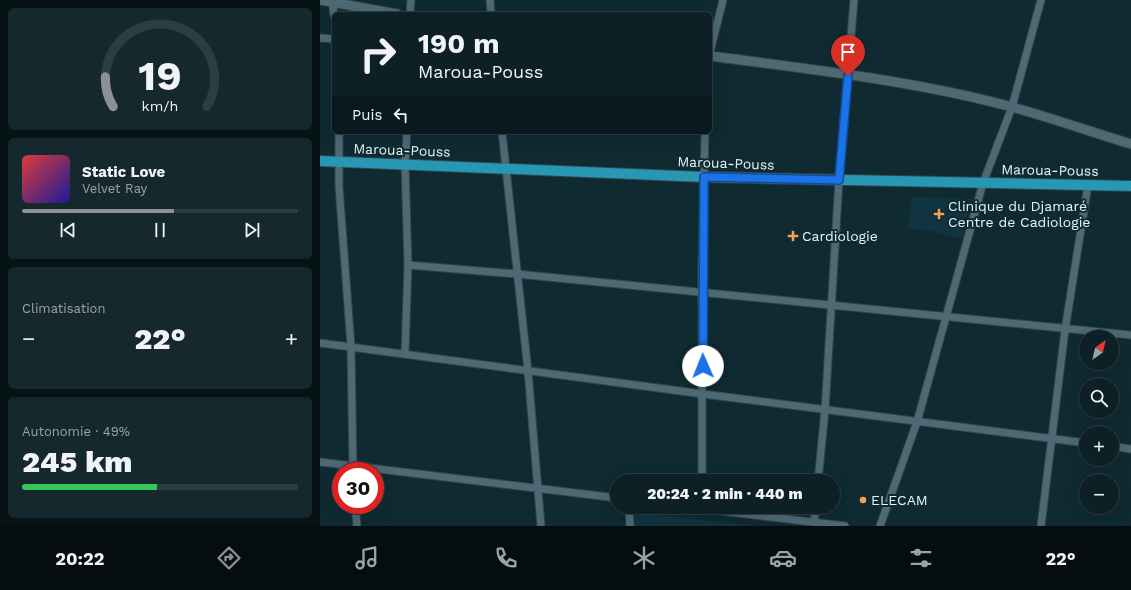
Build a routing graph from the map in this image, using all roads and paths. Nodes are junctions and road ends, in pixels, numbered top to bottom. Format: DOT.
graph roads {
  1 [pos="320,0"];
  2 [pos="411,0"];
  3 [pos="490,0"];
  4 [pos="723,0"];
  5 [pos="854,0"];
  6 [pos="1041,0"];
  7 [pos="332,1"];
  8 [pos="334,12"];
  9 [pos="387,12"];
  10 [pos="410,12"];
  11 [pos="491,12"];
  12 [pos="320,38"];
  13 [pos="332,39"];
  14 [pos="712,44"];
  15 [pos="712,56"];
  16 [pos="848,76"];
  17 [pos="1012,107"];
  18 [pos="339,134"];
  19 [pos="407,134"];
  20 [pos="502,134"];
  21 [pos="705,134"];
  22 [pos="1131,144"];
  23 [pos="320,161"];
  24 [pos="340,162"];
  25 [pos="405,164"];
  26 [pos="506,169"];
  27 [pos="704,177"];
  28 [pos="839,180"];
  29 [pos="983,183"];
  30 [pos="1088,185"];
  31 [pos="1131,186"];
  32 [pos="408,265"];
  33 [pos="517,274"];
  34 [pos="702,293"];
  35 [pos="830,305"];
  36 [pos="947,317"];
  37 [pos="1065,330"];
  38 [pos="1131,335"];
  39 [pos="320,343"];
  40 [pos="351,346"];
  41 [pos="405,353"];
  42 [pos="528,370"];
  43 [pos="703,394"];
  44 [pos="825,410"];
  45 [pos="917,422"];
  46 [pos="1051,438"];
  47 [pos="1079,442"];
  48 [pos="1119,447"];
  49 [pos="1131,449"];
  50 [pos="320,462"];
  51 [pos="352,462"];
  52 [pos="332,465"];
  53 [pos="384,472"];
  54 [pos="702,474"];
  55 [pos="819,474"];
  56 [pos="539,488"];
  57 [pos="610,497"];
  58 [pos="356,514"];
  59 [pos="629,514"];
  60 [pos="750,514"];
  61 [pos="815,514"];
  62 [pos="814,522"];
  63 [pos="357,526"];
  64 [pos="541,526"];
  65 [pos="630,526"];
  66 [pos="845,526"];
  67 [pos="880,526"];
  68 [pos="1041,526"];
  1 -- 7 [label="main road"];
  2 -- 10 [label="street"];
  3 -- 11 [label="street"];
  4 -- 14 [label="street"];
  5 -- 16 [label="street"];
  6 -- 17 [label="street"];
  7 -- 8 [label="street"];
  7 -- 9 [label="main road"];
  12 -- 13 [label="street"];
  15 -- 16 [label="main road"];
  16 -- 17 [label="main road"];
  16 -- 28 [label="street"];
  17 -- 22 [label="main road"];
  17 -- 29 [label="street"];
  18 -- 24 [label="street"];
  19 -- 25 [label="street"];
  20 -- 26 [label="street"];
  21 -- 27 [label="street"];
  23 -- 24 [label="main road, Maroua-Pouss"];
  24 -- 25 [label="main road, Maroua-Pouss"];
  24 -- 40 [label="street"];
  25 -- 26 [label="main road, Maroua-Pouss"];
  25 -- 32 [label="street"];
  26 -- 27 [label="main road, Maroua-Pouss"];
  26 -- 33 [label="street"];
  27 -- 28 [label="main road, Maroua-Pouss"];
  27 -- 34 [label="street"];
  28 -- 29 [label="main road, Maroua-Pouss"];
  28 -- 35 [label="street"];
  29 -- 30 [label="main road, Maroua-Pouss"];
  29 -- 36 [label="street"];
  30 -- 31 [label="main road, Maroua-Pouss"];
  30 -- 37 [label="street"];
  32 -- 33 [label="street"];
  32 -- 41 [label="street"];
  33 -- 34 [label="street"];
  33 -- 42 [label="street"];
  34 -- 35 [label="street"];
  34 -- 43 [label="street"];
  35 -- 36 [label="street"];
  35 -- 44 [label="street"];
  36 -- 37 [label="street"];
  36 -- 45 [label="street"];
  37 -- 38 [label="street"];
  37 -- 46 [label="street"];
  39 -- 40 [label="street"];
  40 -- 41 [label="street"];
  40 -- 51 [label="street"];
  41 -- 42 [label="street"];
  42 -- 43 [label="street"];
  42 -- 56 [label="street"];
  43 -- 44 [label="street"];
  43 -- 54 [label="street"];
  44 -- 45 [label="street"];
  44 -- 55 [label="street"];
  45 -- 46 [label="street"];
  45 -- 67 [label="street"];
  46 -- 47 [label="street"];
  46 -- 68 [label="street"];
  48 -- 49 [label="street"];
  50 -- 52 [label="street"];
  53 -- 56 [label="street"];
  56 -- 57 [label="street"];
  56 -- 64 [label="street"];
  58 -- 63 [label="street"];
  59 -- 65 [label="street"];
  60 -- 62 [label="street"];
  61 -- 62 [label="street"];
  62 -- 66 [label="street"];
}
